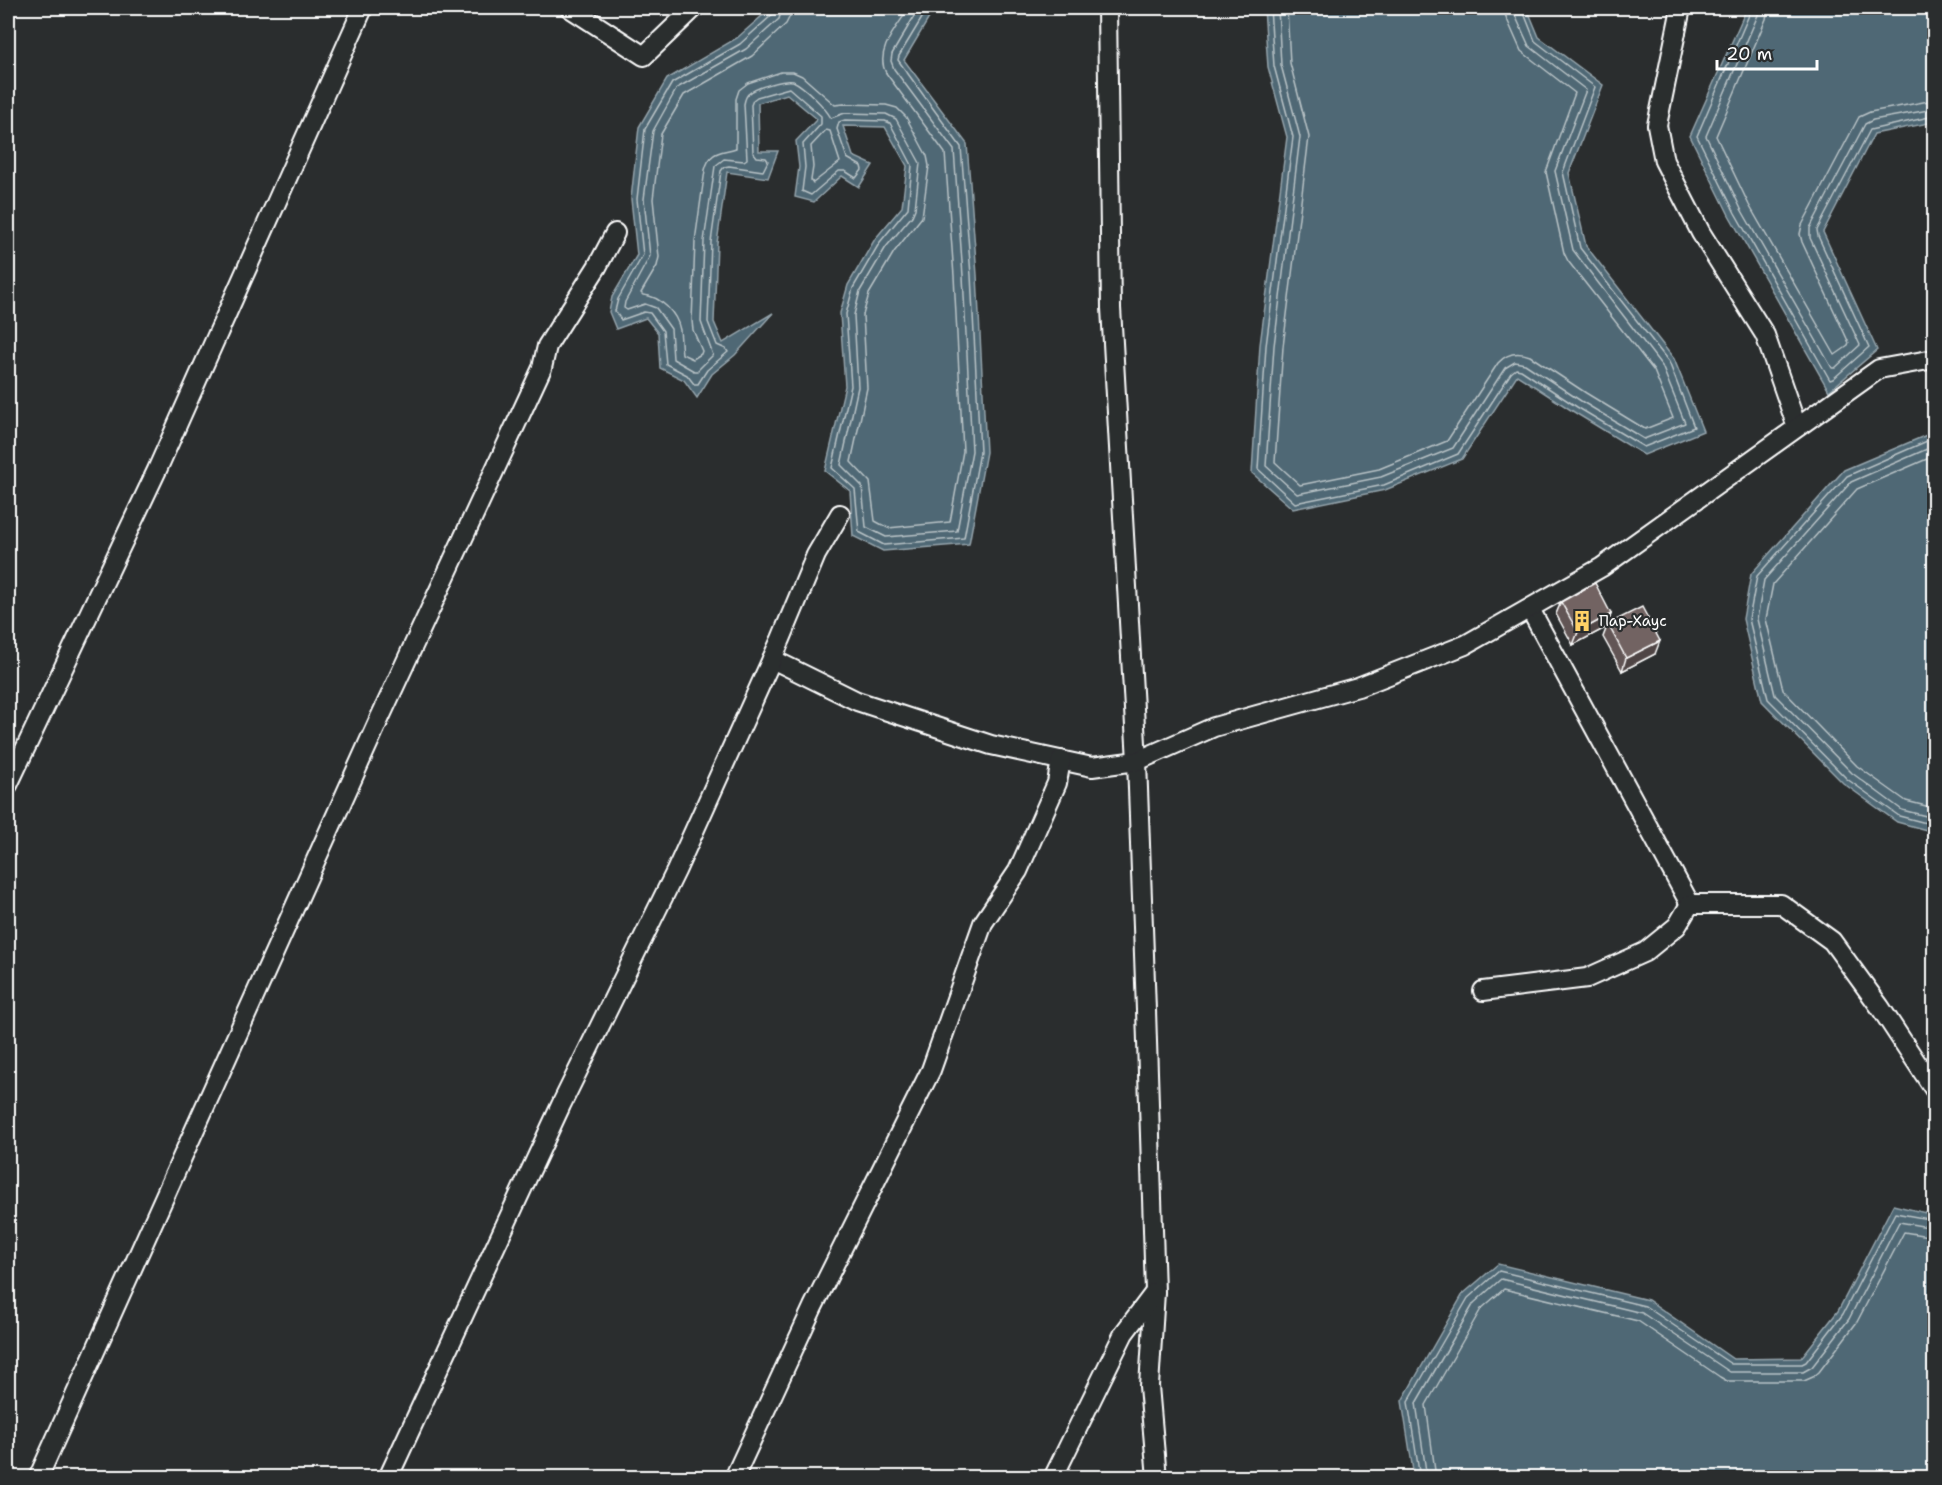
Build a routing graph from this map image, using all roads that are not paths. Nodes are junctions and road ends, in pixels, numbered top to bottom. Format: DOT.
graph roads {
  1 [pos="363,8"];
  2 [pos="570,8"];
  3 [pos="694,8"];
  4 [pos="1107,8"];
  5 [pos="1681,8"];
  6 [pos="615,232"];
  7 [pos="1935,359"];
  8 [pos="1797,427"];
  9 [pos="840,514"];
  10 [pos="1530,609"];
  11 [pos="772,659"];
  12 [pos="1061,760"];
  13 [pos="1137,761"];
  14 [pos="8,785"];
  15 [pos="1690,904"];
  16 [pos="1483,991"];
  17 [pos="1935,1089"];
  18 [pos="1155,1293"];
  19 [pos="38,1478"];
  20 [pos="388,1478"];
  21 [pos="734,1478"];
  22 [pos="1053,1478"];
  23 [pos="1157,1478"];
  1 -- 14 [label="lane"];
  2 -- 3 [label="lane"];
  4 -- 13 [label="lane"];
  5 -- 8 [label="lane"];
  6 -- 19 [label="lane"];
  7 -- 8 [label="lane"];
  8 -- 10 [label="lane"];
  9 -- 11 [label="lane"];
  10 -- 13 [label="lane"];
  10 -- 15 [label="lane"];
  11 -- 12 [label="lane"];
  11 -- 20 [label="lane"];
  12 -- 13 [label="lane"];
  12 -- 21 [label="lane"];
  13 -- 18 [label="lane"];
  15 -- 16 [label="lane"];
  15 -- 17 [label="lane"];
  18 -- 22 [label="lane"];
  18 -- 23 [label="lane"];
}
